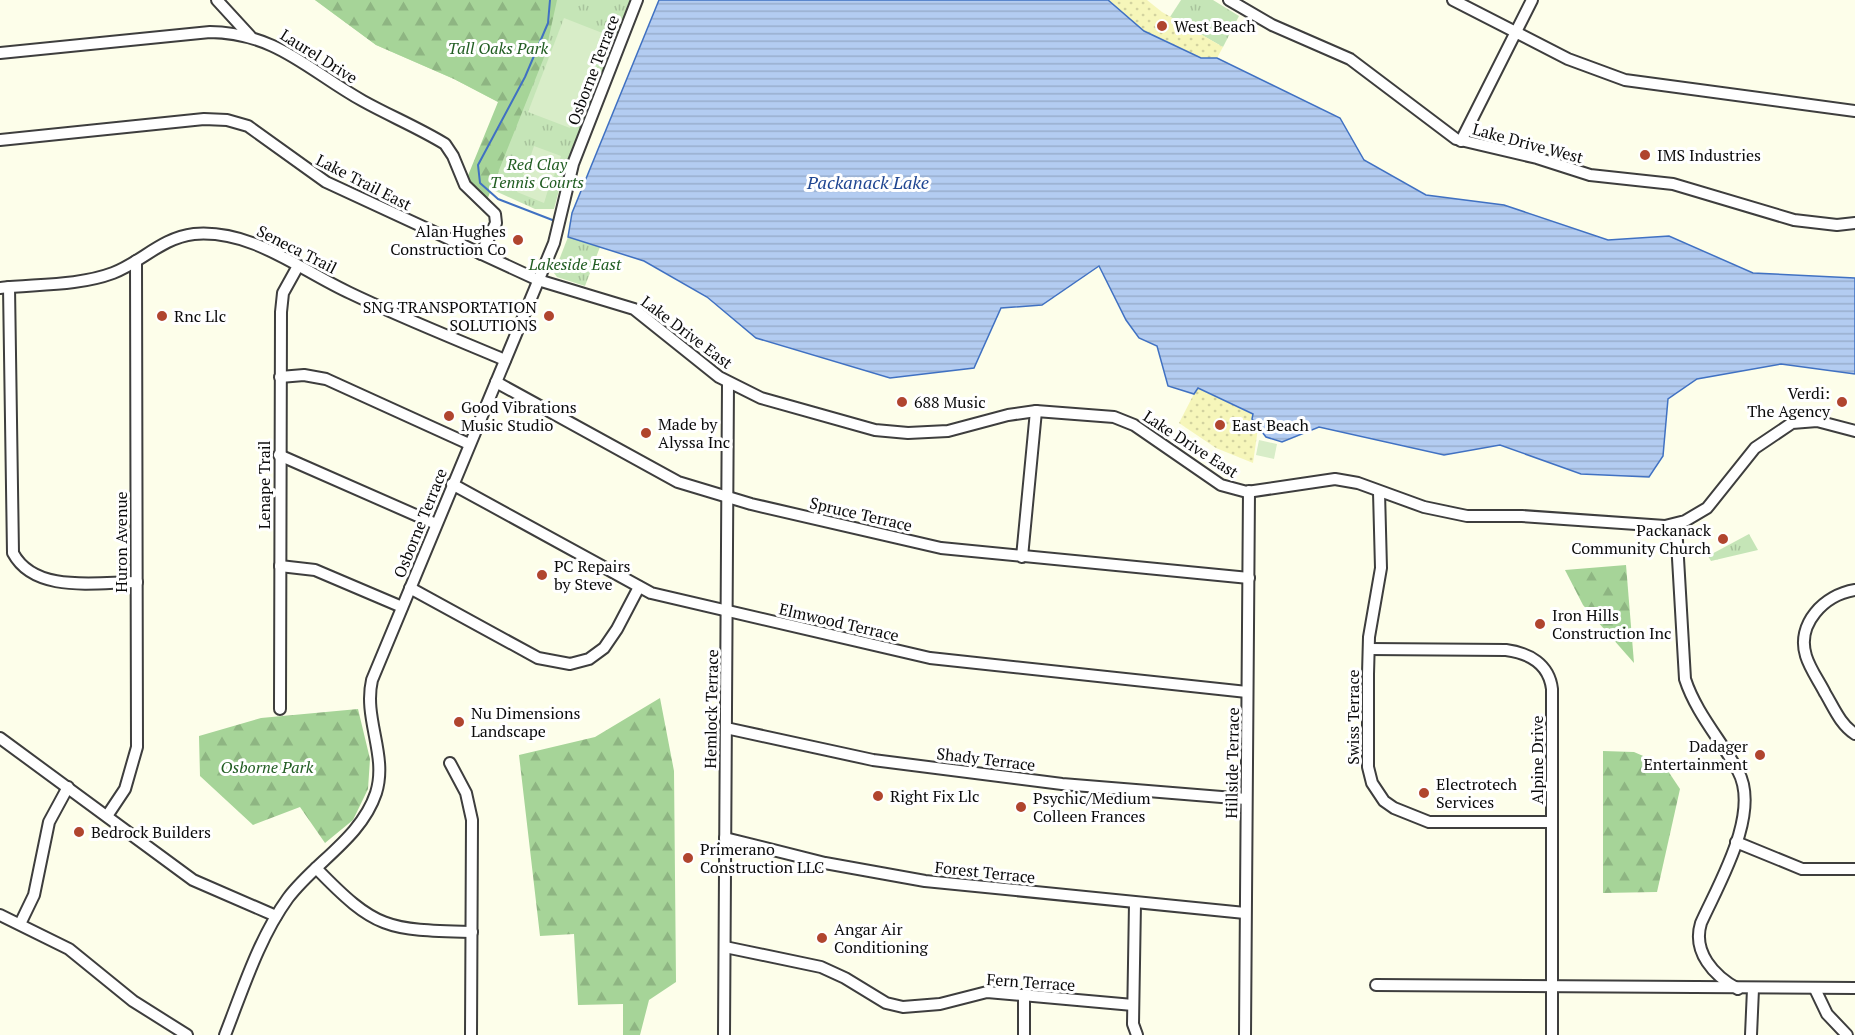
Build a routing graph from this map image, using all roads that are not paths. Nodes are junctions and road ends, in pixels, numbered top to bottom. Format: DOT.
graph roads {
  1 [pos="217,0"];
  2 [pos="637,0"];
  3 [pos="1228,0"];
  4 [pos="1453,0"];
  5 [pos="1532,0"];
  6 [pos="1516,33"];
  7 [pos="250,36"];
  8 [pos="0,53"];
  9 [pos="1855,111"];
  10 [pos="0,140"];
  11 [pos="1461,141"];
  12 [pos="1855,223"];
  13 [pos="481,254"];
  14 [pos="136,261"];
  15 [pos="298,266"];
  16 [pos="538,280"];
  17 [pos="4,287"];
  18 [pos="505,360"];
  19 [pos="280,377"];
  20 [pos="496,382"];
  21 [pos="728,383"];
  22 [pos="1036,411"];
  23 [pos="1855,431"];
  24 [pos="469,444"];
  25 [pos="279,455"];
  26 [pos="452,484"];
  27 [pos="1249,491"];
  28 [pos="1379,492"];
  29 [pos="728,498"];
  30 [pos="436,524"];
  31 [pos="1676,524"];
  32 [pos="1022,556"];
  33 [pos="280,566"];
  34 [pos="1249,578"];
  35 [pos="136,582"];
  36 [pos="639,587"];
  37 [pos="410,588"];
  38 [pos="1855,590"];
  39 [pos="402,607"];
  40 [pos="726,611"];
  41 [pos="1369,649"];
  42 [pos="1247,692"];
  43 [pos="280,709"];
  44 [pos="726,728"];
  45 [pos="1855,734"];
  46 [pos="0,738"];
  47 [pos="450,763"];
  48 [pos="68,787"];
  49 [pos="1246,799"];
  50 [pos="107,816"];
  51 [pos="1552,822"];
  52 [pos="725,838"];
  53 [pos="1736,842"];
  54 [pos="316,868"];
  55 [pos="1855,869"];
  56 [pos="1135,903"];
  57 [pos="1245,913"];
  58 [pos="0,915"];
  59 [pos="276,916"];
  60 [pos="20,924"];
  61 [pos="472,932"];
  62 [pos="725,947"];
  63 [pos="1376,985"];
  64 [pos="1552,987"];
  65 [pos="1855,988"];
  66 [pos="1738,989"];
  67 [pos="1753,989"];
  68 [pos="1815,989"];
  69 [pos="1024,995"];
  70 [pos="1133,1005"];
  71 [pos="187,1035"];
  72 [pos="225,1035"];
  73 [pos="471,1035"];
  74 [pos="724,1035"];
  75 [pos="1024,1035"];
  76 [pos="1137,1035"];
  77 [pos="1245,1035"];
  78 [pos="1552,1035"];
  79 [pos="1751,1035"];
  80 [pos="1847,1035"];
  1 -- 7 [label="street"];
  2 -- 16 [label="street, Osborne Terrace"];
  3 -- 11 [label="street, Lake Drive West"];
  4 -- 6 [label="street"];
  5 -- 6 [label="street"];
  6 -- 9 [label="street"];
  6 -- 11 [label="street"];
  7 -- 8 [label="street, Laurel Drive"];
  7 -- 13 [label="street, Laurel Drive"];
  10 -- 13 [label="street, Lake Trail East"];
  11 -- 12 [label="street, Lake Drive West"];
  13 -- 16 [label="street, Lake Trail East"];
  14 -- 15 [label="street, Seneca Trail"];
  14 -- 17 [label="street, Seneca Trail"];
  14 -- 35 [label="street, Huron Avenue"];
  15 -- 18 [label="street, Seneca Trail"];
  15 -- 19 [label="street, Lenape Trail"];
  16 -- 18 [label="street, Osborne Terrace"];
  16 -- 21 [label="street, Lake Drive East"];
  17 -- 35 [label="street"];
  18 -- 20 [label="street, Osborne Terrace"];
  19 -- 24 [label="street"];
  19 -- 25 [label="street, Lenape Trail"];
  20 -- 24 [label="street, Osborne Terrace"];
  20 -- 29 [label="street, Spruce Terrace"];
  21 -- 22 [label="street, Lake Drive East"];
  21 -- 29 [label="street, Hemlock Terrace"];
  22 -- 27 [label="street, Lake Drive East"];
  22 -- 32 [label="street"];
  23 -- 31 [label="street, Lake Drive East"];
  24 -- 26 [label="street, Osborne Terrace"];
  25 -- 30 [label="street"];
  25 -- 33 [label="street, Lenape Trail"];
  26 -- 30 [label="street, Osborne Terrace"];
  26 -- 36 [label="street, Elmwood Terrace"];
  27 -- 28 [label="street, Lake Drive East"];
  27 -- 34 [label="street, Hillside Terrace"];
  28 -- 31 [label="street, Lake Drive East"];
  28 -- 41 [label="street, Swiss Terrace"];
  29 -- 32 [label="street, Spruce Terrace"];
  29 -- 40 [label="street, Hemlock Terrace"];
  30 -- 37 [label="street, Osborne Terrace"];
  31 -- 53 [label="street"];
  32 -- 34 [label="street, Spruce Terrace"];
  33 -- 39 [label="street"];
  33 -- 43 [label="street, Lenape Trail"];
  34 -- 42 [label="street, Hillside Terrace"];
  35 -- 50 [label="street, Huron Avenue"];
  36 -- 37 [label="street"];
  36 -- 40 [label="street, Elmwood Terrace"];
  37 -- 39 [label="street, Osborne Terrace"];
  38 -- 45 [label="street"];
  39 -- 54 [label="street, Osborne Terrace"];
  40 -- 42 [label="street, Elmwood Terrace"];
  40 -- 44 [label="street, Hemlock Terrace"];
  41 -- 51 [label="street, Swiss Terrace"];
  41 -- 51 [label="street, Alpine Drive"];
  42 -- 49 [label="street, Hillside Terrace"];
  44 -- 49 [label="street, Shady Terrace"];
  44 -- 52 [label="street, Hemlock Terrace"];
  46 -- 48 [label="street"];
  47 -- 61 [label="street"];
  48 -- 50 [label="street"];
  48 -- 60 [label="street"];
  49 -- 57 [label="street, Hillside Terrace"];
  50 -- 59 [label="street"];
  51 -- 64 [label="street, Alpine Drive"];
  52 -- 56 [label="street, Forest Terrace"];
  52 -- 62 [label="street, Hemlock Terrace"];
  53 -- 55 [label="street"];
  53 -- 66 [label="street"];
  54 -- 59 [label="street, Osborne Terrace"];
  54 -- 61 [label="street"];
  56 -- 57 [label="street, Forest Terrace"];
  56 -- 70 [label="street"];
  57 -- 77 [label="street, Hillside Terrace"];
  58 -- 60 [label="street"];
  59 -- 72 [label="street, Osborne Terrace"];
  60 -- 71 [label="street"];
  61 -- 73 [label="street"];
  62 -- 69 [label="street, Fern Terrace"];
  62 -- 74 [label="street, Hemlock Terrace"];
  63 -- 64 [label="street"];
  64 -- 66 [label="street"];
  64 -- 78 [label="street, Alpine Drive"];
  65 -- 68 [label="street"];
  66 -- 67 [label="street"];
  67 -- 68 [label="street"];
  67 -- 79 [label="street"];
  68 -- 80 [label="street"];
  69 -- 70 [label="street, Fern Terrace"];
  69 -- 75 [label="street"];
  70 -- 76 [label="street"];
}
